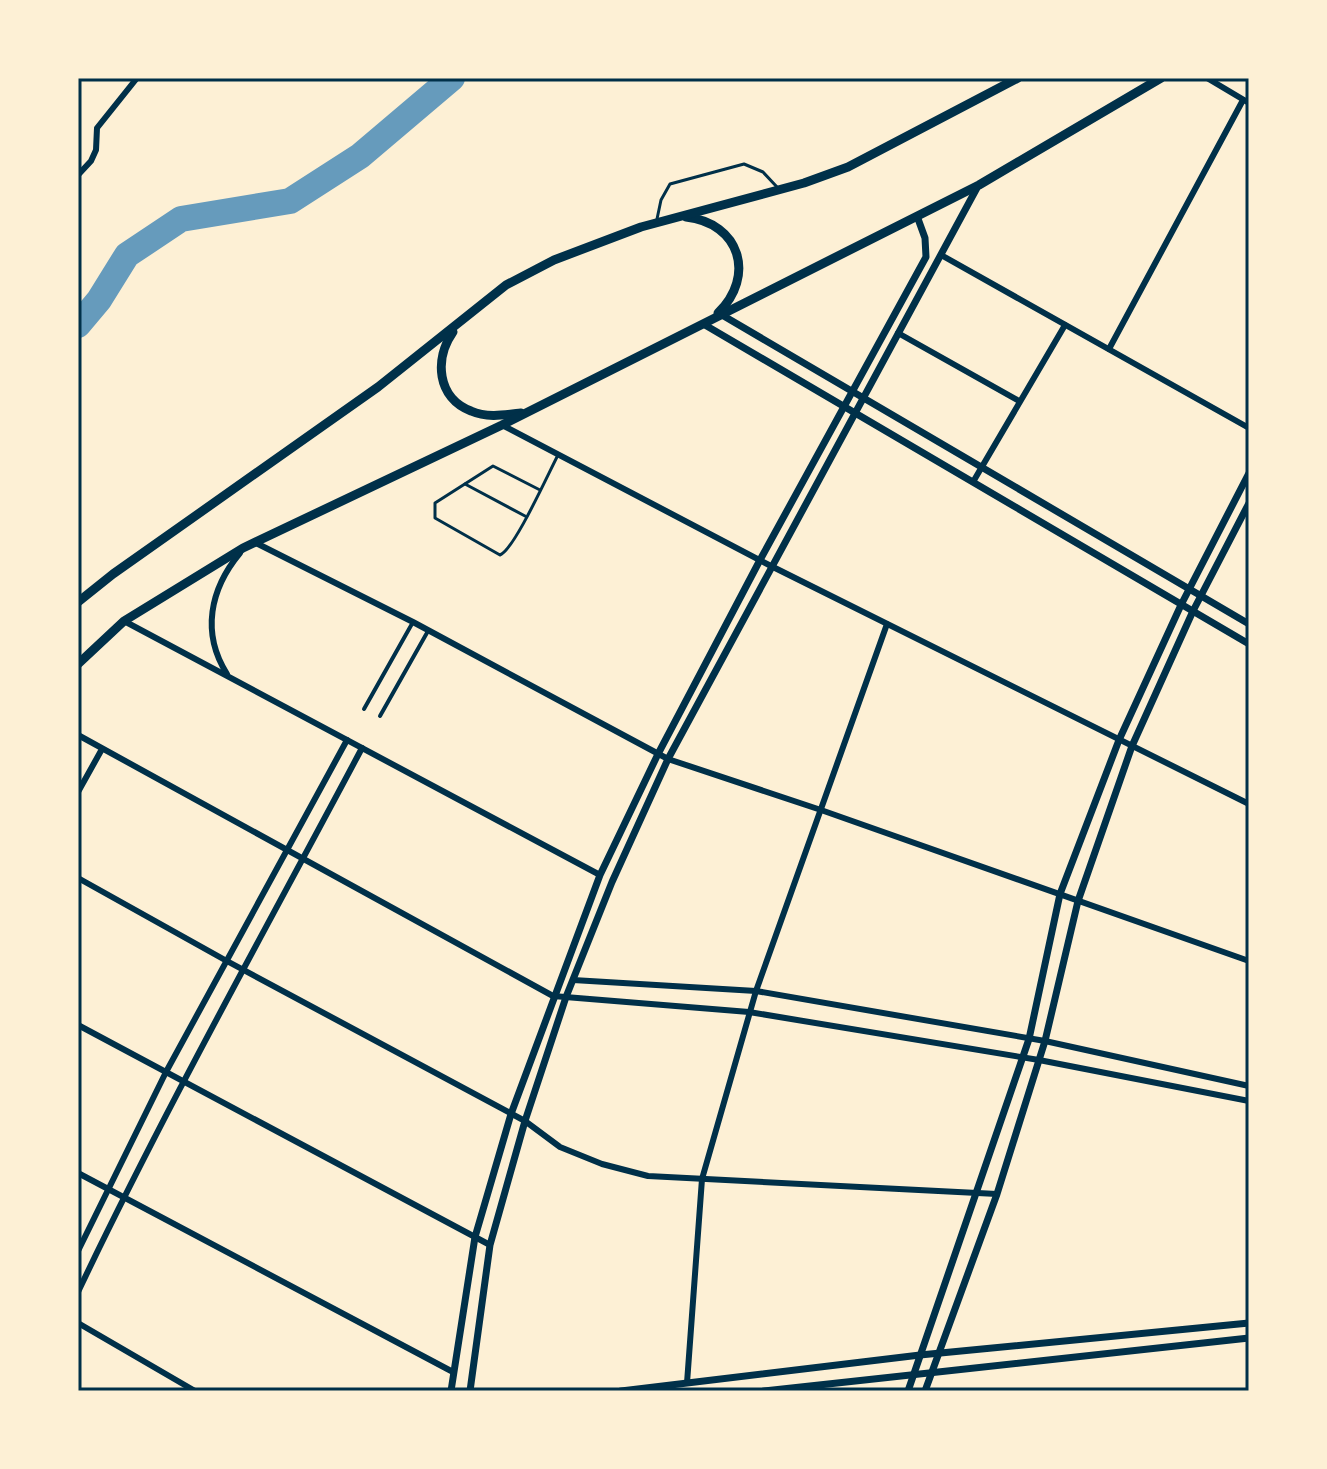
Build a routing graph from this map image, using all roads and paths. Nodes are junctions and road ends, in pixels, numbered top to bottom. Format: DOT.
graph roads {
  1 [pos="137,78"];
  2 [pos="1018,78"];
  3 [pos="1161,78"];
  4 [pos="1207,78"];
  5 [pos="1246,102"];
  6 [pos="78,175"];
  7 [pos="979,185"];
  8 [pos="779,189"];
  9 [pos="917,216"];
  10 [pos="671,218"];
  11 [pos="657,223"];
  12 [pos="941,255"];
  13 [pos="722,315"];
  14 [pos="459,323"];
  15 [pos="707,323"];
  16 [pos="1065,325"];
  17 [pos="898,333"];
  18 [pos="1109,349"];
  19 [pos="853,391"];
  20 [pos="863,397"];
  21 [pos="1019,401"];
  22 [pos="844,407"];
  23 [pos="529,412"];
  24 [pos="855,413"];
  25 [pos="502,425"];
  26 [pos="1249,428"];
  27 [pos="558,455"];
  28 [pos="982,467"];
  29 [pos="1249,473"];
  30 [pos="973,482"];
  31 [pos="465,484"];
  32 [pos="540,490"];
  33 [pos="1249,503"];
  34 [pos="526,517"];
  35 [pos="256,543"];
  36 [pos="243,548"];
  37 [pos="760,560"];
  38 [pos="771,566"];
  39 [pos="1190,589"];
  40 [pos="1200,595"];
  41 [pos="78,602"];
  42 [pos="1181,605"];
  43 [pos="1193,611"];
  44 [pos="124,621"];
  45 [pos="413,622"];
  46 [pos="887,624"];
  47 [pos="1249,624"];
  48 [pos="428,631"];
  49 [pos="1249,644"];
  50 [pos="78,664"];
  51 [pos="229,677"];
  52 [pos="364,709"];
  53 [pos="380,716"];
  54 [pos="78,735"];
  55 [pos="347,740"];
  56 [pos="1119,740"];
  57 [pos="1132,746"];
  58 [pos="362,748"];
  59 [pos="102,749"];
  60 [pos="658,754"];
  61 [pos="668,759"];
  62 [pos="78,792"];
  63 [pos="1249,804"];
  64 [pos="821,810"];
  65 [pos="287,850"];
  66 [pos="303,859"];
  67 [pos="600,875"];
  68 [pos="78,878"];
  69 [pos="1060,894"];
  70 [pos="1078,901"];
  71 [pos="225,960"];
  72 [pos="1249,961"];
  73 [pos="242,969"];
  74 [pos="573,980"];
  75 [pos="756,991"];
  76 [pos="553,996"];
  77 [pos="566,997"];
  78 [pos="749,1012"];
  79 [pos="78,1025"];
  80 [pos="1029,1039"];
  81 [pos="1045,1041"];
  82 [pos="1023,1058"];
  83 [pos="1039,1060"];
  84 [pos="166,1072"];
  85 [pos="184,1082"];
  86 [pos="1249,1086"];
  87 [pos="1249,1101"];
  88 [pos="511,1114"];
  89 [pos="525,1121"];
  90 [pos="78,1173"];
  91 [pos="702,1179"];
  92 [pos="107,1189"];
  93 [pos="977,1192"];
  94 [pos="997,1194"];
  95 [pos="123,1198"];
  96 [pos="475,1237"];
  97 [pos="490,1245"];
  98 [pos="78,1251"];
  99 [pos="78,1292"];
  100 [pos="78,1323"];
  101 [pos="1249,1323"];
  102 [pos="1249,1338"];
  103 [pos="938,1354"];
  104 [pos="920,1355"];
  105 [pos="932,1371"];
  106 [pos="453,1372"];
  107 [pos="913,1373"];
  108 [pos="687,1383"];
  109 [pos="780,1390"];
  110 [pos="195,1391"];
  111 [pos="451,1391"];
  112 [pos="470,1391"];
  113 [pos="621,1391"];
  114 [pos="764,1391"];
  115 [pos="908,1391"];
  116 [pos="925,1391"];
  1 -- 6 [label="street"];
  2 -- 8 [label="main road"];
  3 -- 7 [label="main road"];
  4 -- 5 [label="street"];
  5 -- 18 [label="street"];
  7 -- 9 [label="main road"];
  7 -- 12 [label="street"];
  8 -- 10 [label="main road"];
  8 -- 11 [label="lane"];
  9 -- 13 [label="main road"];
  9 -- 19 [label="street"];
  10 -- 11 [label="main road"];
  10 -- 15 [label="main road"];
  11 -- 14 [label="main road"];
  12 -- 16 [label="street"];
  12 -- 17 [label="street"];
  13 -- 15 [label="main road"];
  13 -- 19 [label="street"];
  14 -- 23 [label="main road"];
  14 -- 41 [label="main road"];
  15 -- 22 [label="street"];
  15 -- 23 [label="main road"];
  16 -- 18 [label="street"];
  16 -- 21 [label="street"];
  17 -- 20 [label="street"];
  17 -- 21 [label="street"];
  18 -- 26 [label="street"];
  19 -- 20 [label="street"];
  19 -- 22 [label="street"];
  20 -- 24 [label="street"];
  20 -- 28 [label="street"];
  21 -- 28 [label="street"];
  22 -- 24 [label="street"];
  22 -- 37 [label="street"];
  23 -- 25 [label="main road"];
  24 -- 30 [label="street"];
  24 -- 38 [label="street"];
  25 -- 27 [label="street"];
  25 -- 35 [label="main road"];
  27 -- 32 [label="lane"];
  27 -- 37 [label="street"];
  28 -- 30 [label="street"];
  28 -- 39 [label="street"];
  29 -- 39 [label="street"];
  30 -- 42 [label="street"];
  31 -- 32 [label="lane"];
  31 -- 34 [label="lane"];
  31 -- 34 [label="lane"];
  32 -- 34 [label="lane"];
  33 -- 40 [label="street"];
  35 -- 36 [label="main road"];
  35 -- 45 [label="street"];
  36 -- 44 [label="main road"];
  36 -- 51 [label="street"];
  37 -- 38 [label="street"];
  37 -- 60 [label="street"];
  38 -- 46 [label="street"];
  38 -- 61 [label="street"];
  39 -- 40 [label="street"];
  39 -- 42 [label="street"];
  40 -- 43 [label="street"];
  40 -- 47 [label="street"];
  42 -- 43 [label="street"];
  42 -- 56 [label="street"];
  43 -- 49 [label="street"];
  43 -- 57 [label="street"];
  44 -- 50 [label="main road"];
  44 -- 51 [label="street"];
  45 -- 48 [label="street"];
  45 -- 52 [label="street"];
  46 -- 56 [label="street"];
  46 -- 64 [label="street"];
  48 -- 53 [label="street"];
  48 -- 60 [label="street"];
  51 -- 55 [label="street"];
  54 -- 59 [label="street"];
  55 -- 58 [label="street"];
  55 -- 65 [label="street"];
  56 -- 57 [label="street"];
  56 -- 69 [label="street"];
  57 -- 63 [label="street"];
  57 -- 70 [label="street"];
  58 -- 66 [label="street"];
  58 -- 67 [label="street"];
  59 -- 62 [label="street"];
  59 -- 65 [label="street"];
  60 -- 61 [label="street"];
  60 -- 67 [label="street"];
  61 -- 64 [label="street"];
  61 -- 74 [label="street"];
  64 -- 69 [label="street"];
  64 -- 75 [label="street"];
  65 -- 66 [label="street"];
  65 -- 71 [label="street"];
  66 -- 73 [label="street"];
  66 -- 76 [label="street"];
  67 -- 76 [label="street"];
  68 -- 71 [label="street"];
  69 -- 70 [label="street"];
  69 -- 80 [label="street"];
  70 -- 72 [label="street"];
  70 -- 81 [label="street"];
  71 -- 73 [label="street"];
  71 -- 84 [label="street"];
  73 -- 85 [label="street"];
  73 -- 88 [label="street"];
  74 -- 75 [label="street"];
  74 -- 77 [label="street"];
  75 -- 78 [label="street"];
  75 -- 80 [label="street"];
  76 -- 77 [label="street"];
  76 -- 88 [label="street"];
  77 -- 78 [label="street"];
  77 -- 89 [label="street"];
  78 -- 82 [label="street"];
  78 -- 91 [label="street"];
  79 -- 84 [label="street"];
  80 -- 81 [label="street"];
  80 -- 82 [label="street"];
  81 -- 83 [label="street"];
  81 -- 86 [label="street"];
  82 -- 83 [label="street"];
  82 -- 93 [label="street"];
  83 -- 87 [label="street"];
  83 -- 94 [label="street"];
  84 -- 85 [label="street"];
  84 -- 92 [label="street"];
  85 -- 95 [label="street"];
  85 -- 96 [label="street"];
  88 -- 89 [label="street"];
  88 -- 96 [label="street"];
  89 -- 91 [label="street"];
  89 -- 97 [label="street"];
  90 -- 92 [label="street"];
  91 -- 93 [label="street"];
  91 -- 108 [label="street"];
  92 -- 95 [label="street"];
  92 -- 98 [label="street"];
  93 -- 94 [label="street"];
  93 -- 104 [label="street"];
  94 -- 103 [label="street"];
  95 -- 99 [label="street"];
  95 -- 106 [label="street"];
  96 -- 97 [label="street"];
  96 -- 106 [label="street"];
  97 -- 112 [label="street"];
  100 -- 110 [label="street"];
  101 -- 103 [label="street"];
  102 -- 105 [label="street"];
  103 -- 104 [label="street"];
  103 -- 105 [label="street"];
  104 -- 107 [label="street"];
  104 -- 108 [label="street"];
  105 -- 107 [label="street"];
  105 -- 116 [label="street"];
  106 -- 111 [label="street"];
  107 -- 109 [label="street"];
  107 -- 115 [label="street"];
  108 -- 113 [label="street"];
  109 -- 114 [label="street"];
}
